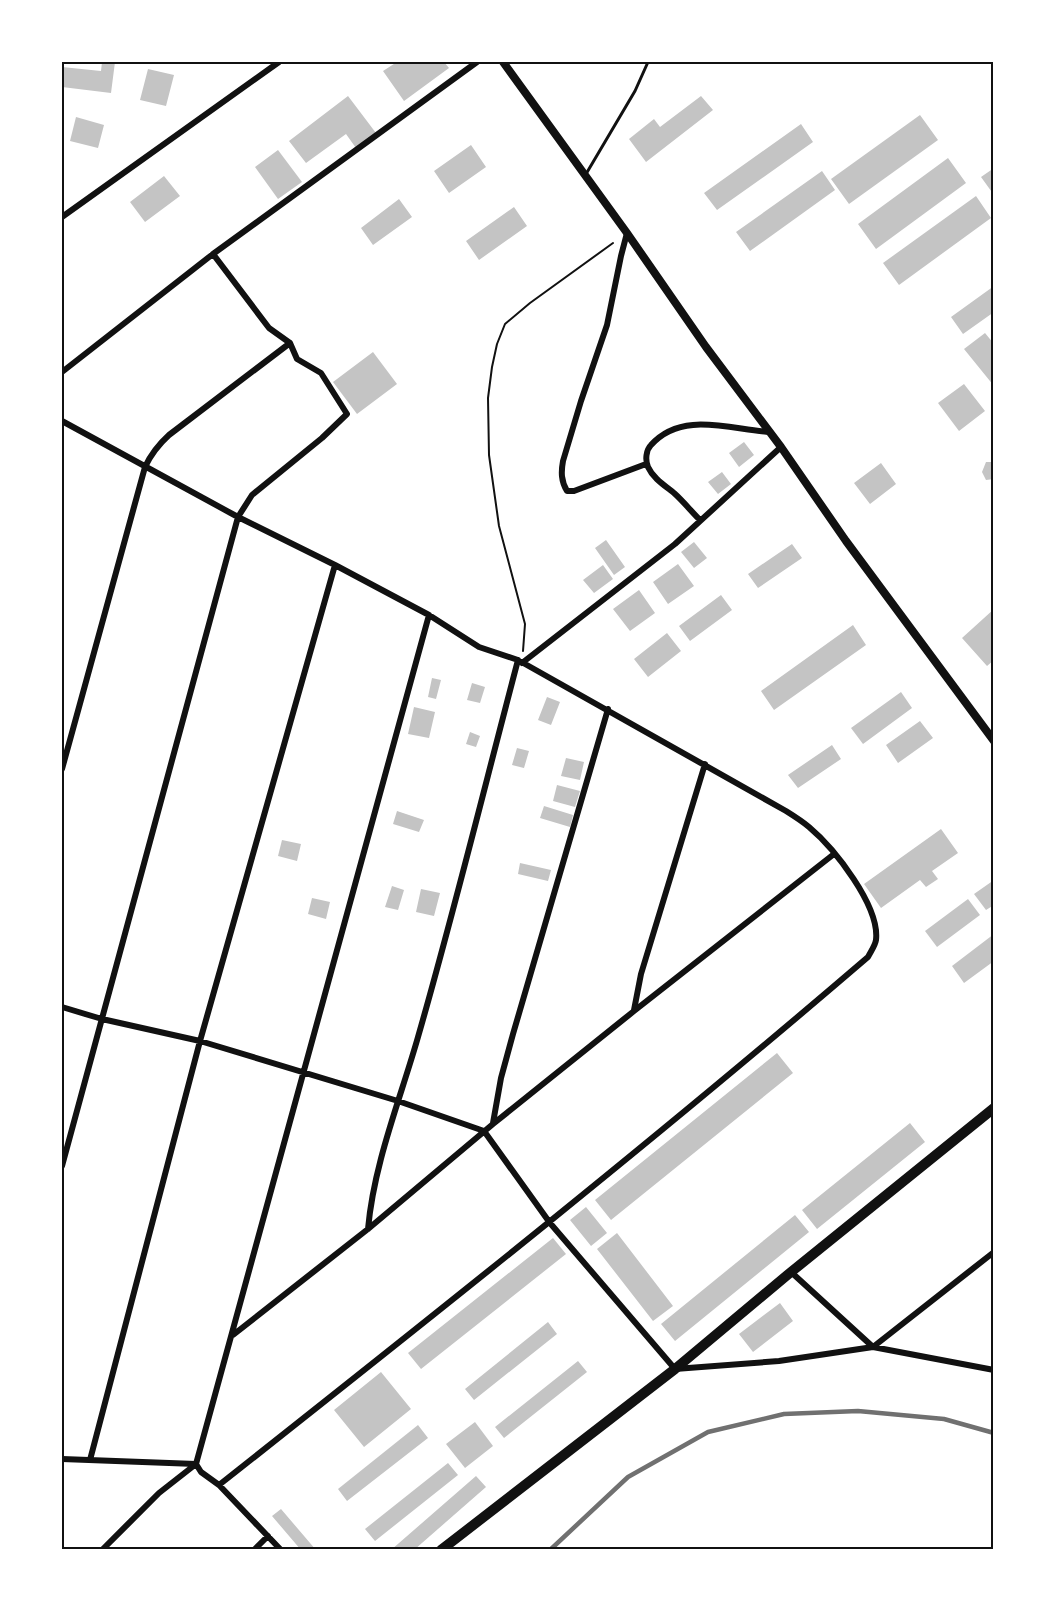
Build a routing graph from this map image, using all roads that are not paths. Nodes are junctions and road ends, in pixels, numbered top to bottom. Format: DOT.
graph roads {
  1 [pos="279,62"];
  2 [pos="477,62"];
  3 [pos="503,62"];
  4 [pos="648,62"];
  5 [pos="585,176"];
  6 [pos="62,217"];
  7 [pos="627,233"];
  8 [pos="213,255"];
  9 [pos="290,343"];
  10 [pos="62,372"];
  11 [pos="62,421"];
  12 [pos="770,432"];
  13 [pos="781,447"];
  14 [pos="646,464"];
  15 [pos="145,467"];
  16 [pos="238,517"];
  17 [pos="699,519"];
  18 [pos="335,565"];
  19 [pos="429,615"];
  20 [pos="520,661"];
  21 [pos="608,709"];
  22 [pos="993,741"];
  23 [pos="705,764"];
  24 [pos="62,769"];
  25 [pos="834,854"];
  26 [pos="62,1007"];
  27 [pos="634,1011"];
  28 [pos="102,1019"];
  29 [pos="200,1041"];
  30 [pos="303,1073"];
  31 [pos="398,1101"];
  32 [pos="993,1108"];
  33 [pos="493,1124"];
  34 [pos="484,1131"];
  35 [pos="62,1166"];
  36 [pos="550,1223"];
  37 [pos="368,1229"];
  38 [pos="993,1252"];
  39 [pos="791,1272"];
  40 [pos="232,1335"];
  41 [pos="873,1347"];
  42 [pos="675,1369"];
  43 [pos="993,1370"];
  44 [pos="62,1459"];
  45 [pos="90,1460"];
  46 [pos="196,1464"];
  47 [pos="219,1485"];
  48 [pos="268,1536"];
  49 [pos="102,1550"];
  50 [pos="254,1550"];
  51 [pos="281,1550"];
  52 [pos="441,1550"];
  1 -- 6 [label="street"];
  2 -- 8 [label="street"];
  3 -- 5 [label="street"];
  4 -- 5 [label="lane"];
  5 -- 7 [label="street"];
  7 -- 12 [label="street"];
  7 -- 14 [label="street"];
  8 -- 9 [label="street"];
  8 -- 10 [label="street"];
  9 -- 15 [label="street"];
  9 -- 16 [label="street"];
  11 -- 15 [label="street"];
  12 -- 13 [label="street"];
  12 -- 14 [label="street"];
  13 -- 17 [label="street"];
  13 -- 22 [label="street"];
  14 -- 17 [label="street"];
  15 -- 16 [label="street"];
  15 -- 24 [label="street"];
  16 -- 18 [label="street"];
  16 -- 28 [label="street"];
  17 -- 20 [label="street"];
  18 -- 19 [label="street"];
  18 -- 29 [label="street"];
  19 -- 20 [label="street"];
  19 -- 30 [label="street"];
  20 -- 21 [label="street"];
  20 -- 31 [label="street"];
  21 -- 23 [label="street"];
  21 -- 33 [label="street"];
  23 -- 25 [label="street"];
  23 -- 27 [label="street"];
  25 -- 27 [label="street"];
  25 -- 36 [label="street"];
  26 -- 28 [label="street"];
  27 -- 33 [label="street"];
  28 -- 29 [label="street"];
  28 -- 35 [label="street"];
  29 -- 30 [label="street"];
  29 -- 45 [label="street"];
  30 -- 31 [label="street"];
  30 -- 40 [label="street"];
  31 -- 34 [label="street"];
  31 -- 37 [label="street"];
  32 -- 39 [label="highway"];
  33 -- 34 [label="street"];
  34 -- 36 [label="street"];
  34 -- 37 [label="street"];
  36 -- 42 [label="street"];
  36 -- 47 [label="street"];
  37 -- 40 [label="street"];
  38 -- 41 [label="street"];
  39 -- 41 [label="street"];
  39 -- 42 [label="highway"];
  40 -- 46 [label="street"];
  41 -- 42 [label="street"];
  41 -- 43 [label="street"];
  42 -- 52 [label="highway"];
  44 -- 45 [label="street"];
  45 -- 46 [label="street"];
  46 -- 47 [label="street"];
  46 -- 49 [label="street"];
  47 -- 48 [label="street"];
  48 -- 50 [label="street"];
  48 -- 51 [label="street"];
}
